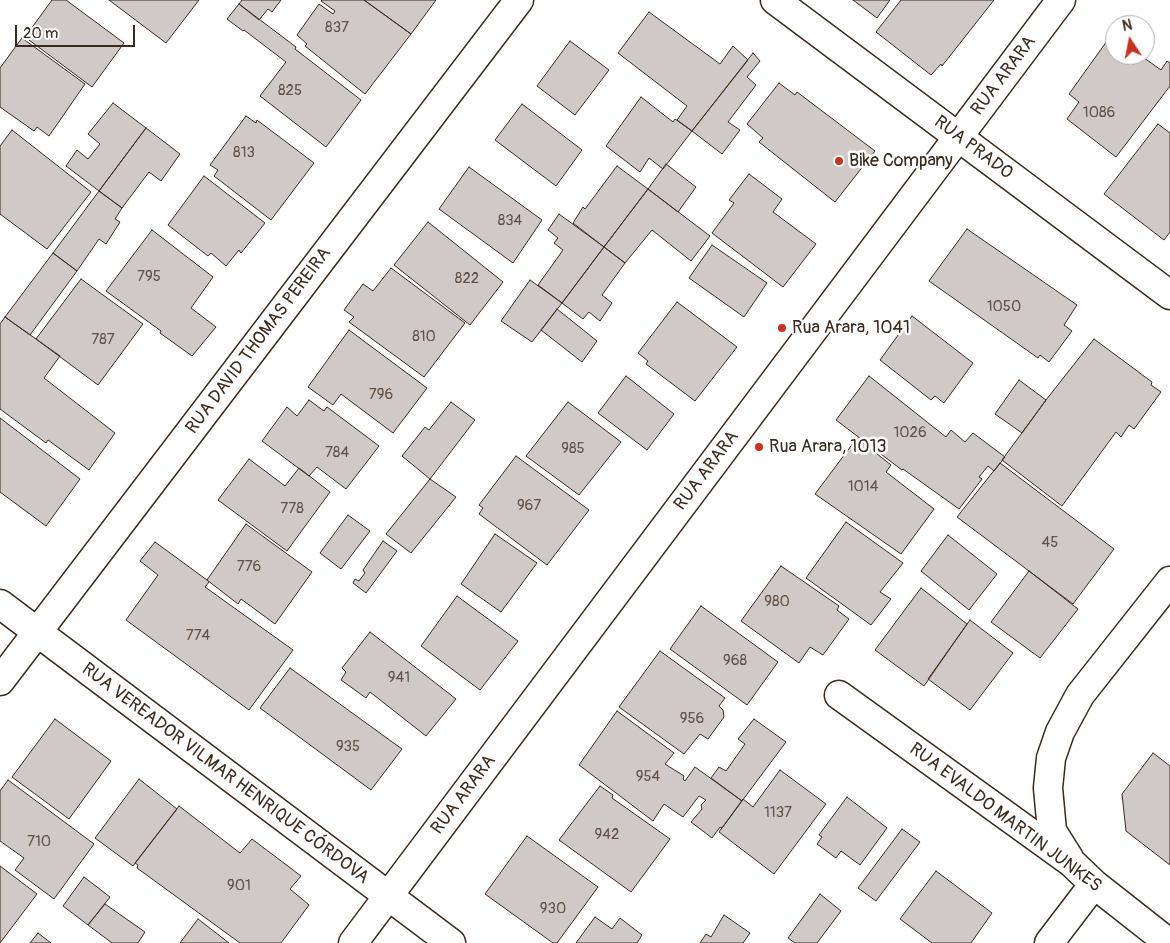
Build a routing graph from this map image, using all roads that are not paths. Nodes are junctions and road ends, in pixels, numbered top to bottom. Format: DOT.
graph roads {
  1 [pos="518,0"];
  2 [pos="775,0"];
  3 [pos="1061,0"];
  4 [pos="958,137"];
  5 [pos="1170,295"];
  6 [pos="1170,581"];
  7 [pos="0,604"];
  8 [pos="37,632"];
  9 [pos="0,681"];
  10 [pos="838,695"];
  11 [pos="1072,863"];
  12 [pos="1094,884"];
  13 [pos="388,896"];
  14 [pos="353,943"];
  15 [pos="450,943"];
  16 [pos="1049,943"];
  17 [pos="1169,943"];
  1 -- 8 [label="street, RUA DAVID THOMAS PEREIRA"];
  2 -- 4 [label="street, RUA PRADO"];
  3 -- 4 [label="street, RUA ARARA"];
  4 -- 5 [label="street, RUA PRADO"];
  4 -- 13 [label="street, RUA ARARA"];
  6 -- 11 [label="street"];
  7 -- 8 [label="street, RUA VEREADOR VILMAR HENRIQUE CÓRDOVA"];
  8 -- 9 [label="street, RUA DAVID THOMAS PEREIRA"];
  8 -- 13 [label="street, RUA VEREADOR VILMAR HENRIQUE CÓRDOVA"];
  10 -- 11 [label="street, RUA EVALDO MARTIN JUNKES"];
  11 -- 12 [label="street, RUA EVALDO MARTIN JUNKES"];
  12 -- 16 [label="street"];
  12 -- 17 [label="street, RUA EVALDO MARTIN JUNKES"];
  13 -- 14 [label="street, RUA ARARA"];
  13 -- 15 [label="street, RUA VEREADOR VILMAR HENRIQUE CÓRDOVA"];
}
